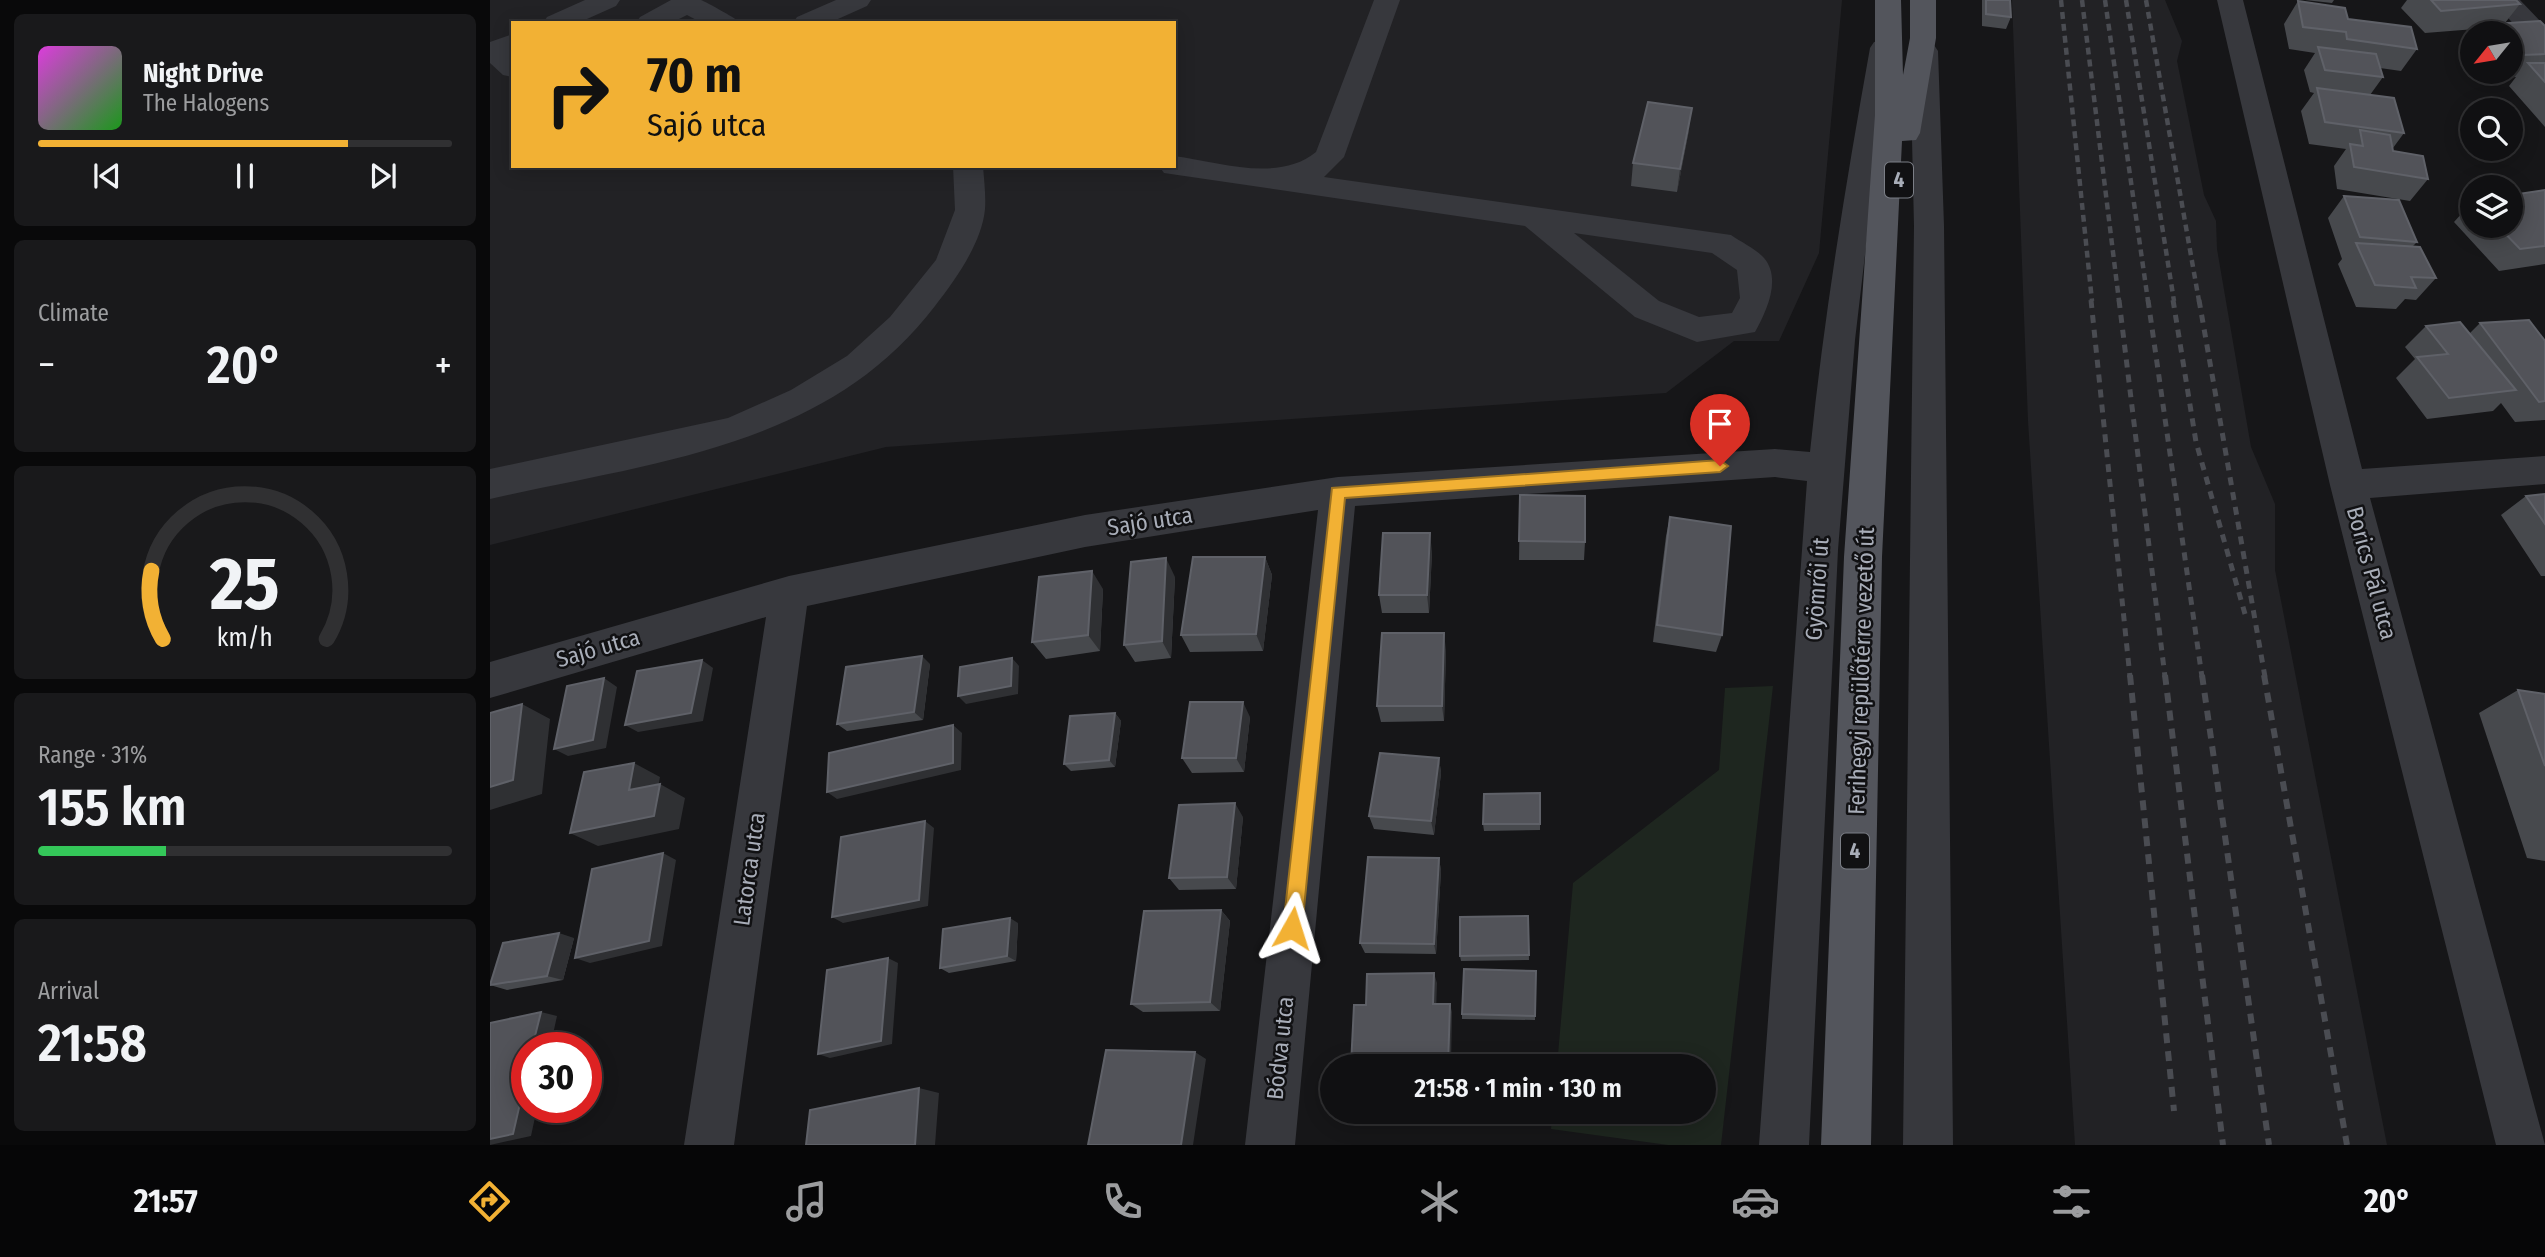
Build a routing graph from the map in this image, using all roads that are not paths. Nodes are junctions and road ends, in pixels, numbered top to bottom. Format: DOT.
graph roads {
  1 [pos="607,0"];
  2 [pos="858,0"];
  3 [pos="1387,0"];
  4 [pos="1888,0"];
  5 [pos="1923,0"];
  6 [pos="2230,0"];
  7 [pos="2505,0"];
  8 [pos="687,2"];
  9 [pos="560,21"];
  10 [pos="653,21"];
  11 [pos="722,21"];
  12 [pos="811,21"];
  13 [pos="1886,36"];
  14 [pos="1923,38"];
  15 [pos="2545,41"];
  16 [pos="511,43"];
  17 [pos="511,67"];
  18 [pos="1176,166"];
  19 [pos="968,168"];
  20 [pos="1279,180"];
  21 [pos="1534,217"];
  22 [pos="1878,323"];
  23 [pos="1827,468"];
  24 [pos="2545,470"];
  25 [pos="490,484"];
  26 [pos="2348,485"];
  27 [pos="1338,492"];
  28 [pos="789,593"];
  29 [pos="490,680"];
  30 [pos="709,1145"];
  31 [pos="1270,1145"];
  32 [pos="1784,1145"];
  33 [pos="1846,1145"];
  34 [pos="1928,1145"];
  35 [pos="2521,1145"];
  1 -- 9 [label="street"];
  2 -- 12 [label="street"];
  3 -- 20 [label="street"];
  4 -- 13 [label="main road, Ferihegyi repülőtérre vezető út / 4"];
  5 -- 14 [label="main road, Ferihegyi repülőtérre vezető út / 4"];
  6 -- 26 [label="street, Borics Pál utca"];
  7 -- 15 [label="street"];
  8 -- 10 [label="street"];
  8 -- 11 [label="street"];
  13 -- 22 [label="main road, Ferihegyi repülőtérre vezető út / 4"];
  13 -- 23 [label="street, Gyömrői út"];
  14 -- 22 [label="main road, Ferihegyi repülőtérre vezető út / 4"];
  14 -- 34 [label="street"];
  16 -- 17 [label="street"];
  18 -- 20 [label="street"];
  19 -- 25 [label="street"];
  20 -- 21 [label="street"];
  21 -- 21 [label="street"];
  22 -- 33 [label="main road, Ferihegyi repülőtérre vezető út / 4"];
  23 -- 27 [label="street, Sajó utca"];
  23 -- 32 [label="street, Gyömrői út"];
  24 -- 26 [label="street"];
  26 -- 35 [label="street, Borics Pál utca"];
  27 -- 28 [label="street, Sajó utca"];
  27 -- 31 [label="street, Bódva utca"];
  28 -- 29 [label="street, Sajó utca"];
  28 -- 30 [label="street, Latorca utca"];
}
